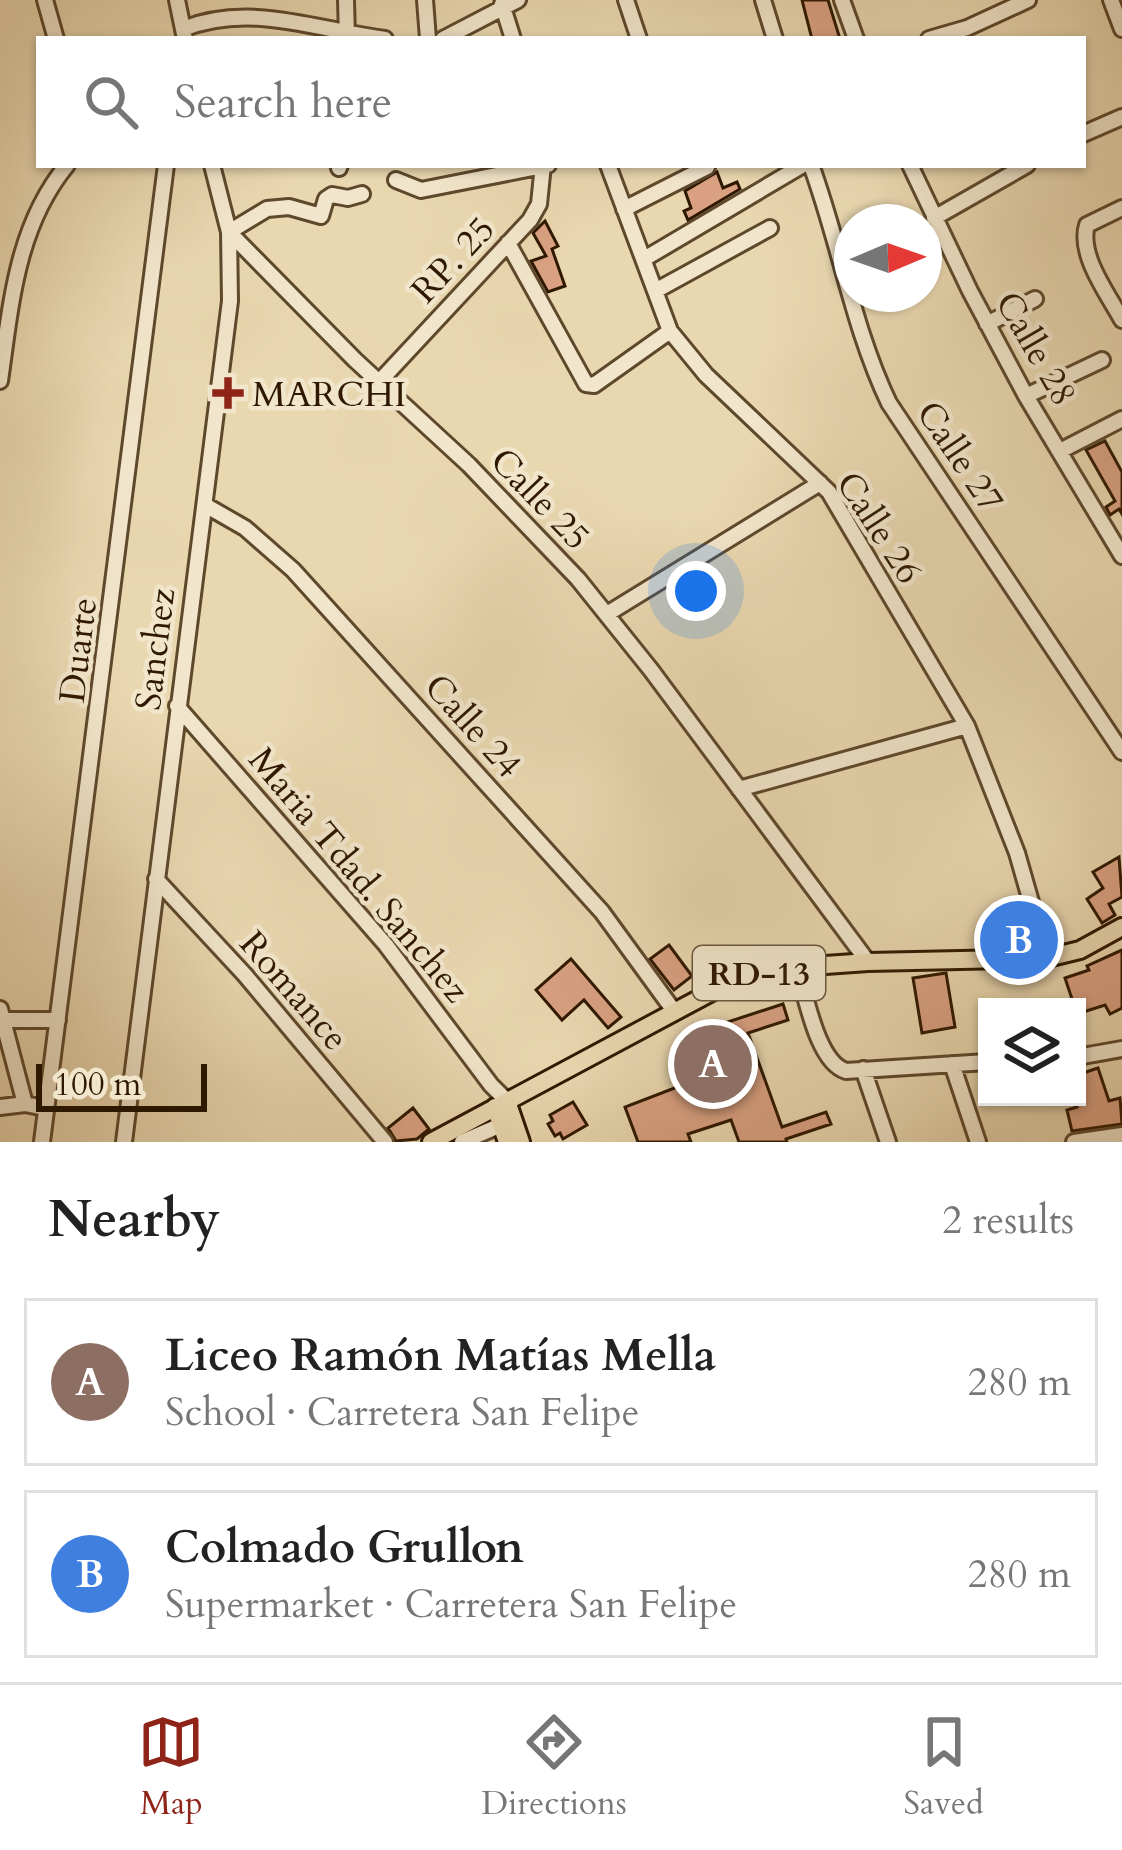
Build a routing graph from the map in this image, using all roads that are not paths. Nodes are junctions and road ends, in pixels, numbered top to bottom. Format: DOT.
graph roads {
  1 [pos="45,0"];
  2 [pos="178,0"];
  3 [pos="346,0"];
  4 [pos="425,0"];
  5 [pos="626,0"];
  6 [pos="764,0"];
  7 [pos="842,0"];
  8 [pos="1112,0"];
  9 [pos="1022,1"];
  10 [pos="508,2"];
  11 [pos="1122,29"];
  12 [pos="346,35"];
  13 [pos="55,36"];
  14 [pos="183,36"];
  15 [pos="428,36"];
  16 [pos="448,36"];
  17 [pos="513,36"];
  18 [pos="638,36"];
  19 [pos="774,36"];
  20 [pos="855,36"];
  21 [pos="939,36"];
  22 [pos="1122,117"];
  23 [pos="1086,133"];
  24 [pos="65,168"];
  25 [pos="166,168"];
  26 [pos="213,168"];
  27 [pos="534,168"];
  28 [pos="544,168"];
  29 [pos="609,168"];
  30 [pos="705,168"];
  31 [pos="802,168"];
  32 [pos="808,168"];
  33 [pos="914,168"];
  34 [pos="1023,168"];
  35 [pos="396,180"];
  36 [pos="362,194"];
  37 [pos="928,204"];
  38 [pos="1122,208"];
  39 [pos="624,209"];
  40 [pos="942,213"];
  41 [pos="770,228"];
  42 [pos="229,232"];
  43 [pos="942,234"];
  44 [pos="508,243"];
  45 [pos="644,259"];
  46 [pos="657,290"];
  47 [pos="1035,299"];
  48 [pos="1122,321"];
  49 [pos="987,324"];
  50 [pos="670,331"];
  51 [pos="1102,360"];
  52 [pos="0,381"];
  53 [pos="379,382"];
  54 [pos="1027,397"];
  55 [pos="1122,419"];
  56 [pos="1062,450"];
  57 [pos="820,483"];
  58 [pos="205,505"];
  59 [pos="1122,556"];
  60 [pos="607,614"];
  61 [pos="177,706"];
  62 [pos="968,727"];
  63 [pos="1122,752"];
  64 [pos="739,789"];
  65 [pos="156,879"];
  66 [pos="1122,927"];
  67 [pos="1047,958"];
  68 [pos="868,962"];
  69 [pos="796,967"];
  70 [pos="674,1011"];
  71 [pos="2,1015"];
  72 [pos="58,1020"];
  73 [pos="1122,1048"];
  74 [pos="1086,1055"];
  75 [pos="978,1063"];
  76 [pos="952,1064"];
  77 [pos="863,1070"];
  78 [pos="25,1104"];
  79 [pos="0,1107"];
  80 [pos="45,1108"];
  81 [pos="508,1124"];
  82 [pos="1122,1135"];
  83 [pos="42,1142"];
  84 [pos="124,1142"];
  85 [pos="385,1142"];
  86 [pos="431,1142"];
  87 [pos="462,1142"];
  88 [pos="889,1142"];
  89 [pos="978,1142"];
  90 [pos="1074,1142"];
  1 -- 13 [label="street"];
  2 -- 14 [label="street"];
  3 -- 12 [label="street"];
  4 -- 15 [label="street"];
  5 -- 18 [label="street"];
  6 -- 19 [label="street"];
  7 -- 20 [label="street"];
  8 -- 11 [label="street"];
  9 -- 21 [label="street"];
  10 -- 16 [label="street"];
  10 -- 17 [label="street"];
  12 -- 14 [label="street"];
  22 -- 23 [label="street"];
  24 -- 52 [label="street"];
  25 -- 72 [label="street, Duarte"];
  26 -- 42 [label="street, Sanchez"];
  27 -- 35 [label="street"];
  28 -- 44 [label="street, RP. 25"];
  29 -- 39 [label="street, Calle 26"];
  30 -- 39 [label="street"];
  31 -- 45 [label="street"];
  32 -- 63 [label="street, Calle 27"];
  33 -- 37 [label="street, Calle 28"];
  34 -- 40 [label="street"];
  36 -- 42 [label="street"];
  38 -- 48 [label="street"];
  39 -- 45 [label="street, Calle 26"];
  41 -- 46 [label="street"];
  42 -- 53 [label="street, Calle 25"];
  42 -- 58 [label="street, Sanchez"];
  43 -- 49 [label="street, Calle 28"];
  44 -- 50 [label="street"];
  44 -- 53 [label="street, RP. 25"];
  45 -- 46 [label="street, Calle 26"];
  46 -- 50 [label="street, Calle 26"];
  47 -- 49 [label="street"];
  49 -- 54 [label="street, Calle 28"];
  50 -- 57 [label="street, Calle 26"];
  51 -- 54 [label="street"];
  53 -- 60 [label="street, Calle 25"];
  54 -- 56 [label="street, Calle 28"];
  55 -- 56 [label="street"];
  56 -- 59 [label="street, Calle 28"];
  57 -- 60 [label="street"];
  57 -- 62 [label="street, Calle 26"];
  58 -- 61 [label="street, Sanchez"];
  58 -- 70 [label="street, Calle 24"];
  60 -- 64 [label="street, Calle 25"];
  61 -- 65 [label="street, Sanchez"];
  61 -- 81 [label="street, Maria Tdad. Sanchez"];
  62 -- 64 [label="street"];
  62 -- 67 [label="street, Calle 26"];
  64 -- 68 [label="street, Calle 25"];
  65 -- 84 [label="street, Sanchez"];
  65 -- 85 [label="street, Romance"];
  66 -- 67 [label="main road, RD-13"];
  67 -- 68 [label="main road, RD-13"];
  68 -- 69 [label="main road, RD-13"];
  69 -- 70 [label="main road, RD-13"];
  69 -- 77 [label="street"];
  70 -- 81 [label="main road, RD-13"];
  71 -- 72 [label="street"];
  71 -- 78 [label="street"];
  72 -- 80 [label="street, Duarte"];
  73 -- 74 [label="street"];
  75 -- 76 [label="street"];
  76 -- 77 [label="street"];
  76 -- 89 [label="street"];
  77 -- 88 [label="street"];
  78 -- 79 [label="street"];
  78 -- 80 [label="street"];
  80 -- 83 [label="street, Duarte"];
  81 -- 86 [label="main road, RD-13"];
  81 -- 87 [label="street"];
  82 -- 90 [label="street"];
}
